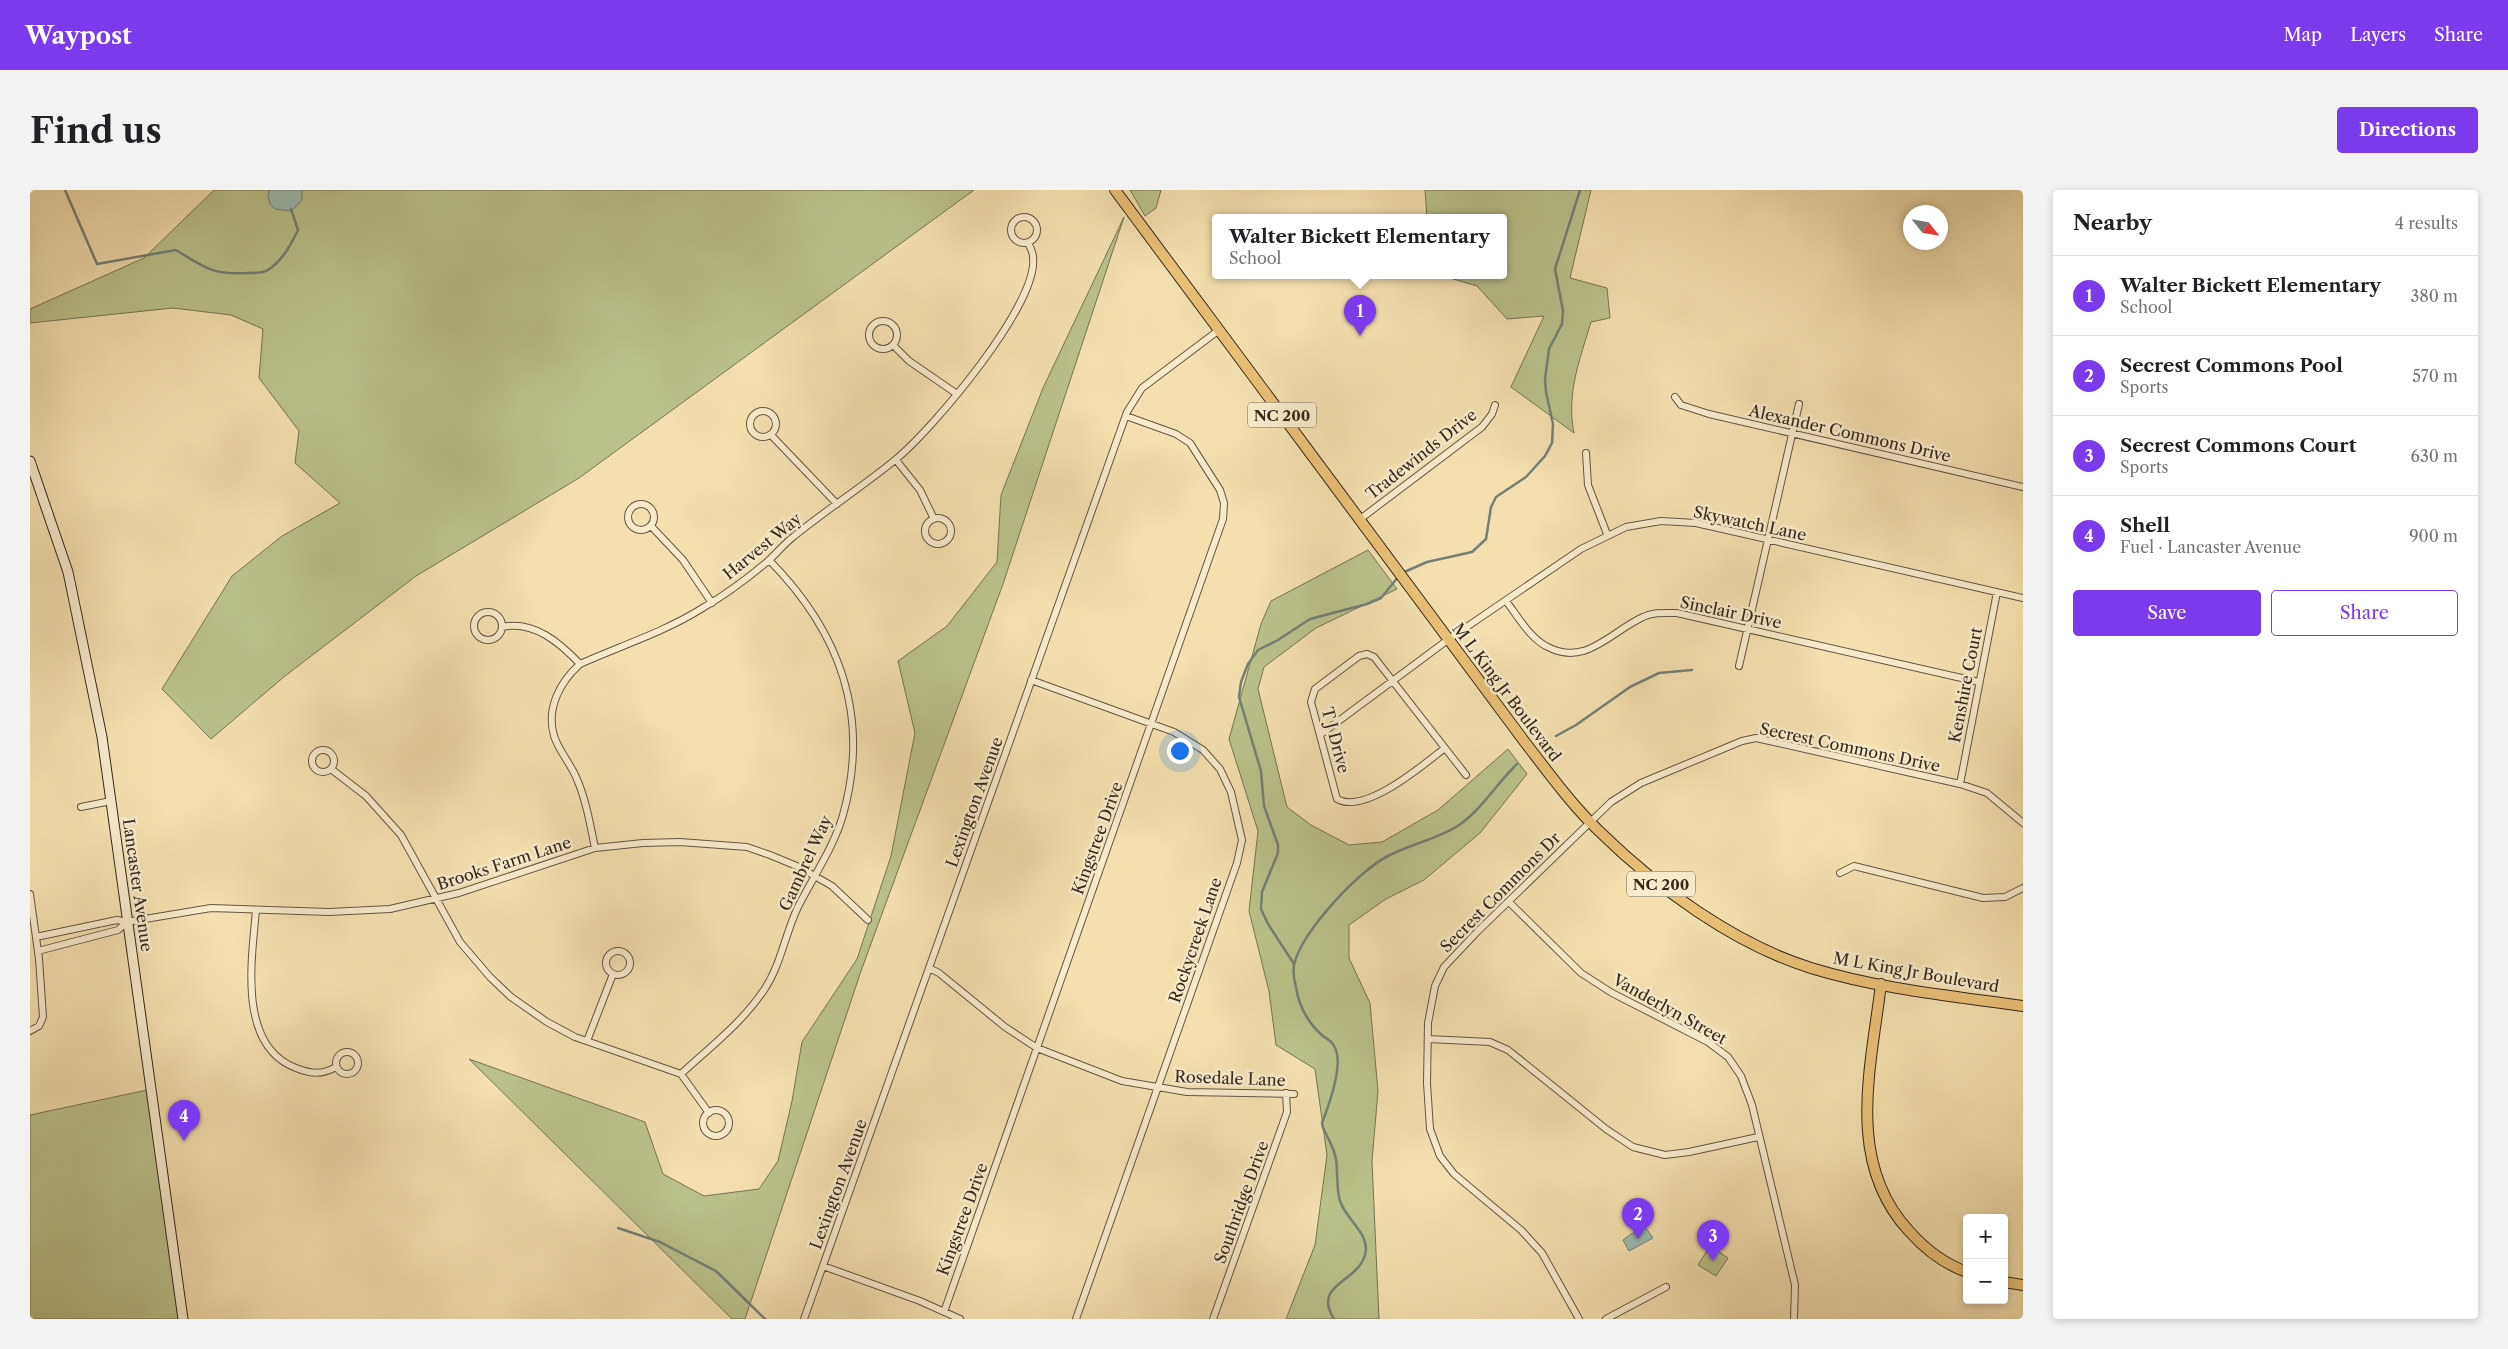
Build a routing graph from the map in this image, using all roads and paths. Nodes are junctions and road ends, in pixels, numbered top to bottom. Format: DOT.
graph roads {
  1 [pos="1115,190"];
  2 [pos="1028,243"];
  3 [pos="1219,330"];
  4 [pos="892,346"];
  5 [pos="957,394"];
  6 [pos="1675,397"];
  7 [pos="1799,404"];
  8 [pos="1495,405"];
  9 [pos="1126,416"];
  10 [pos="1793,434"];
  11 [pos="771,435"];
  12 [pos="1586,453"];
  13 [pos="896,460"];
  14 [pos="30,461"];
  15 [pos="2023,487"];
  16 [pos="837,504"];
  17 [pos="934,518"];
  18 [pos="1359,520"];
  19 [pos="651,526"];
  20 [pos="1607,534"];
  21 [pos="1767,539"];
  22 [pos="769,560"];
  23 [pos="1997,592"];
  24 [pos="2023,598"];
  25 [pos="1506,601"];
  26 [pos="712,603"];
  27 [pos="502,627"];
  28 [pos="1747,629"];
  29 [pos="1449,640"];
  30 [pos="580,664"];
  31 [pos="1739,666"];
  32 [pos="1031,680"];
  33 [pos="1394,680"];
  34 [pos="1979,682"];
  35 [pos="1152,724"];
  36 [pos="1321,734"];
  37 [pos="1445,748"];
  38 [pos="331,768"];
  39 [pos="1466,775"];
  40 [pos="1960,784"];
  41 [pos="111,801"];
  42 [pos="81,807"];
  43 [pos="1591,822"];
  44 [pos="2023,823"];
  45 [pos="595,848"];
  46 [pos="1840,873"];
  47 [pos="814,876"];
  48 [pos="2023,888"];
  49 [pos="30,894"];
  50 [pos="436,900"];
  51 [pos="1509,902"];
  52 [pos="256,910"];
  53 [pos="868,920"];
  54 [pos="127,922"];
  55 [pos="36,937"];
  56 [pos="38,951"];
  57 [pos="929,968"];
  58 [pos="613,974"];
  59 [pos="1881,984"];
  60 [pos="2023,1006"];
  61 [pos="30,1031"];
  62 [pos="1428,1039"];
  63 [pos="587,1041"];
  64 [pos="1037,1048"];
  65 [pos="336,1067"];
  66 [pos="681,1074"];
  67 [pos="1158,1088"];
  68 [pos="1286,1093"];
  69 [pos="1294,1094"];
  70 [pos="709,1113"];
  71 [pos="1758,1137"];
  72 [pos="823,1266"];
  73 [pos="1963,1270"];
  74 [pos="2008,1283"];
  75 [pos="2023,1285"];
  76 [pos="1666,1287"];
  77 [pos="944,1312"];
  78 [pos="183,1319"];
  79 [pos="804,1319"];
  80 [pos="960,1319"];
  81 [pos="1076,1319"];
  82 [pos="1213,1319"];
  83 [pos="1579,1319"];
  84 [pos="1606,1319"];
  85 [pos="1794,1319"];
  1 -- 3 [label="main road, M L King Jr Boulevard / NC 200"];
  2 -- 2 [label="street, Harvest Way"];
  2 -- 5 [label="street, Harvest Way"];
  3 -- 9 [label="street, Lexington Avenue"];
  3 -- 18 [label="main road, M L King Jr Boulevard / NC 200"];
  4 -- 4 [label="street"];
  4 -- 5 [label="street"];
  5 -- 13 [label="street, Harvest Way"];
  6 -- 10 [label="street, Alexander Commons Drive"];
  7 -- 10 [label="street"];
  8 -- 18 [label="street, Tradewinds Drive"];
  9 -- 32 [label="street, Lexington Avenue"];
  9 -- 35 [label="street, Kingstree Drive"];
  10 -- 15 [label="street, Alexander Commons Drive"];
  10 -- 21 [label="street"];
  11 -- 11 [label="street"];
  11 -- 16 [label="street"];
  12 -- 20 [label="street"];
  13 -- 16 [label="street, Harvest Way"];
  13 -- 17 [label="street"];
  14 -- 41 [label="main road, Lancaster Avenue"];
  16 -- 22 [label="street, Harvest Way"];
  17 -- 17 [label="street"];
  18 -- 29 [label="main road, M L King Jr Boulevard / NC 200"];
  19 -- 19 [label="street"];
  19 -- 26 [label="street"];
  20 -- 21 [label="street, Skywatch Lane"];
  20 -- 25 [label="street, Skywatch Lane"];
  21 -- 23 [label="street, Skywatch Lane"];
  21 -- 28 [label="street"];
  22 -- 26 [label="street, Harvest Way"];
  22 -- 47 [label="street, Gambrel Way"];
  23 -- 24 [label="street, Skywatch Lane"];
  23 -- 34 [label="street, Kenshire Court"];
  25 -- 28 [label="street, Sinclair Drive"];
  25 -- 29 [label="street, Skywatch Lane"];
  26 -- 30 [label="street, Harvest Way"];
  27 -- 27 [label="street"];
  27 -- 30 [label="street"];
  28 -- 31 [label="street"];
  28 -- 34 [label="street, Sinclair Drive"];
  29 -- 33 [label="street, Skywatch Lane"];
  29 -- 43 [label="main road, M L King Jr Boulevard / NC 200"];
  30 -- 45 [label="street, Harvest Way"];
  32 -- 35 [label="street, Rockycreek Lane"];
  32 -- 57 [label="street, Lexington Avenue"];
  33 -- 36 [label="street, Skywatch Lane"];
  33 -- 36 [label="street, T J Drive"];
  33 -- 37 [label="street, T J Drive"];
  34 -- 40 [label="street, Kenshire Court"];
  35 -- 64 [label="street, Kingstree Drive"];
  35 -- 67 [label="street, Rockycreek Lane"];
  36 -- 37 [label="street, T J Drive"];
  37 -- 39 [label="street, T J Drive"];
  38 -- 50 [label="street"];
  40 -- 43 [label="street, Secrest Commons Drive"];
  40 -- 44 [label="street, Secrest Commons Drive"];
  41 -- 42 [label="street"];
  41 -- 54 [label="main road, Lancaster Avenue"];
  43 -- 51 [label="street, Secrest Commons Dr"];
  43 -- 59 [label="main road, M L King Jr Boulevard / NC 200"];
  45 -- 47 [label="street, Brooks Farm Lane"];
  45 -- 50 [label="street, Brooks Farm Lane"];
  46 -- 48 [label="street"];
  47 -- 53 [label="street, Brooks Farm Lane"];
  47 -- 66 [label="street, Gambrel Way"];
  49 -- 55 [label="street"];
  50 -- 52 [label="street, Brooks Farm Lane"];
  50 -- 63 [label="street"];
  51 -- 62 [label="street, Secrest Commons Dr"];
  51 -- 71 [label="street, Vanderlyn Street"];
  52 -- 54 [label="street, Brooks Farm Lane"];
  52 -- 65 [label="street"];
  54 -- 55 [label="street"];
  54 -- 56 [label="street"];
  54 -- 78 [label="main road, Lancaster Avenue"];
  55 -- 56 [label="street"];
  56 -- 61 [label="street"];
  57 -- 64 [label="street, Rosedale Lane"];
  57 -- 72 [label="street, Lexington Avenue"];
  58 -- 63 [label="street"];
  59 -- 60 [label="main road, M L King Jr Boulevard / NC 200"];
  59 -- 73 [label="main road"];
  62 -- 71 [label="street"];
  62 -- 83 [label="street, Secrest Commons Dr"];
  63 -- 66 [label="street"];
  64 -- 67 [label="street, Rosedale Lane"];
  64 -- 77 [label="street, Kingstree Drive"];
  66 -- 70 [label="street"];
  67 -- 68 [label="street, Rosedale Lane"];
  67 -- 81 [label="street, Rockycreek Lane"];
  68 -- 69 [label="street, Rosedale Lane"];
  68 -- 82 [label="street, Southridge Drive"];
  70 -- 70 [label="street"];
  71 -- 85 [label="street, Vanderlyn Street"];
  72 -- 77 [label="street"];
  72 -- 79 [label="street, Lexington Avenue"];
  74 -- 75 [label="main road"];
  76 -- 84 [label="street"];
  77 -- 80 [label="street"];
}
